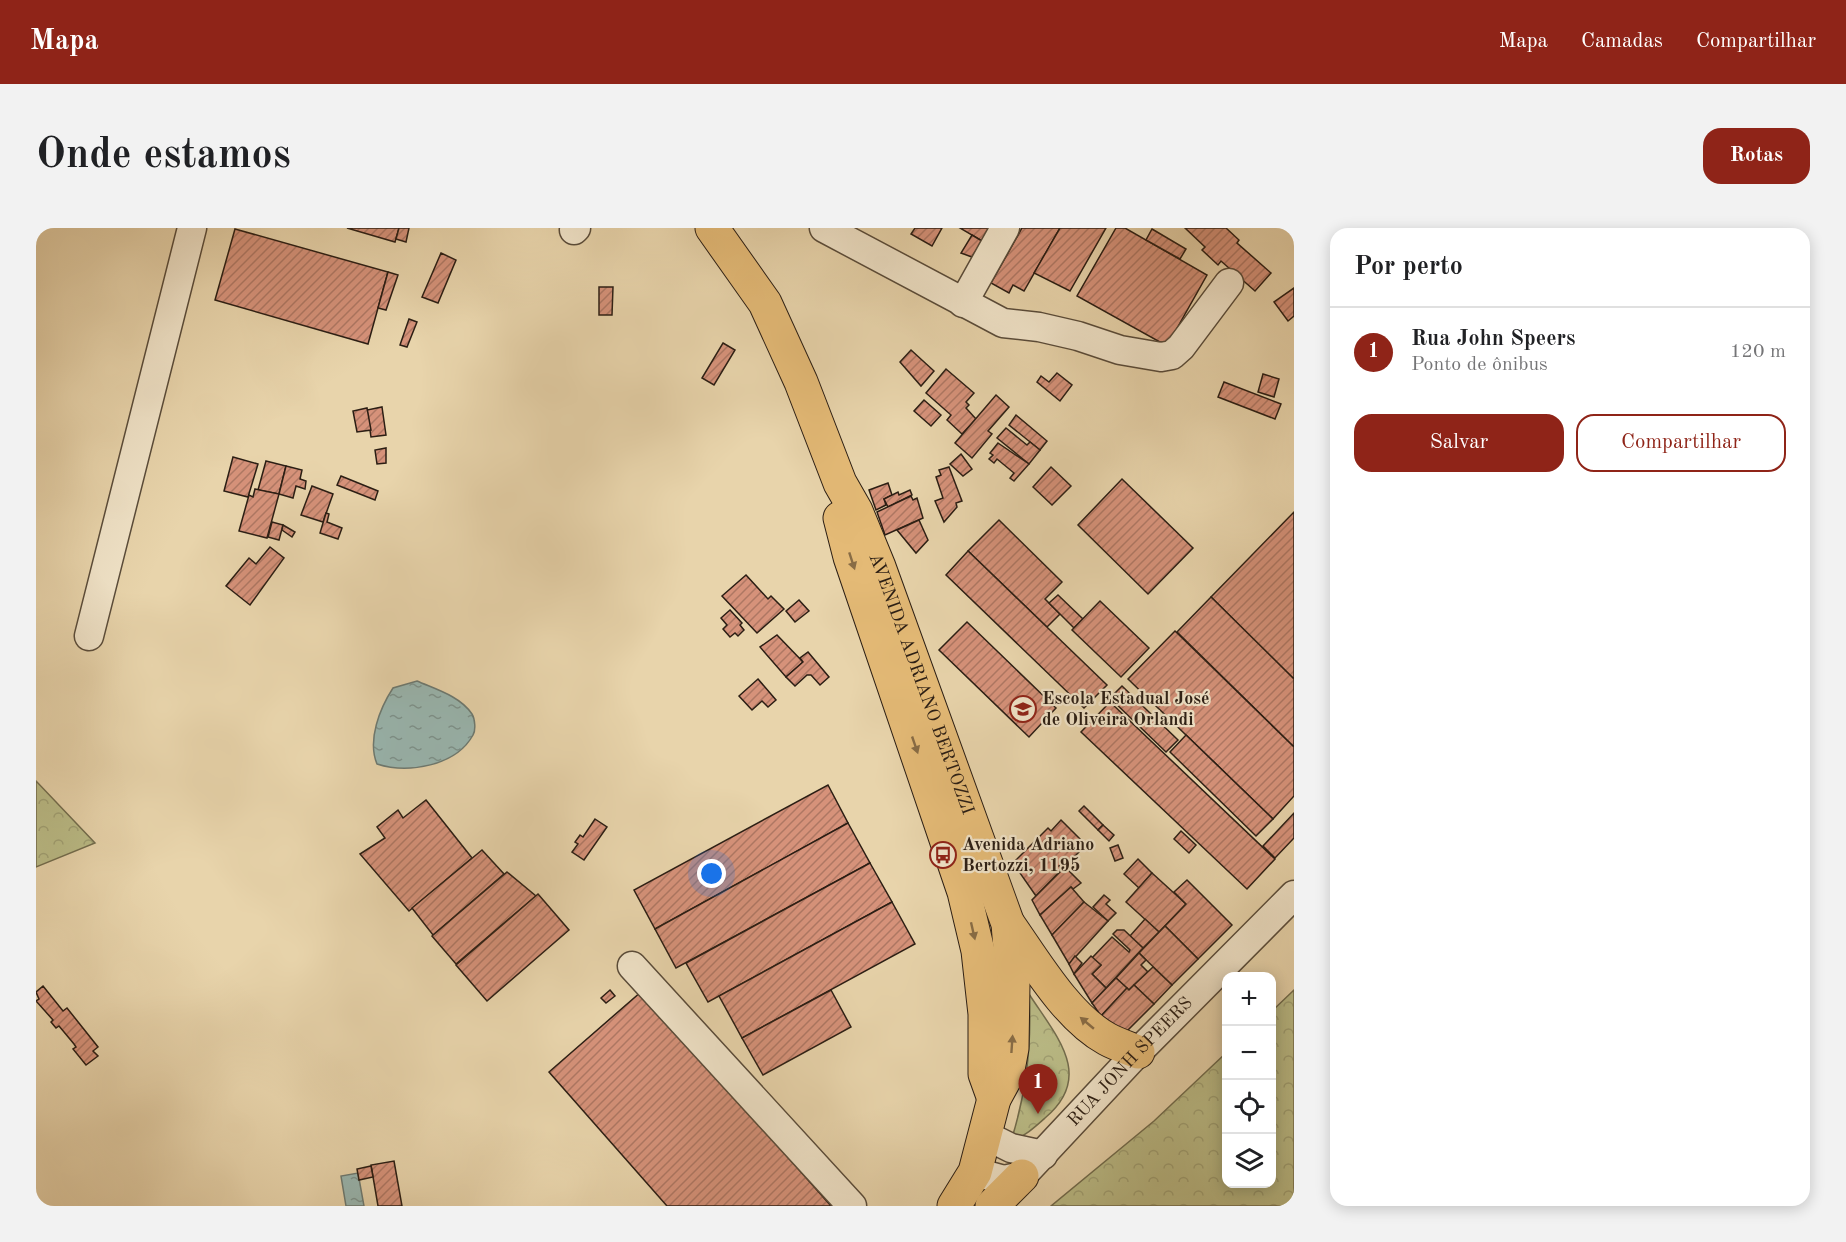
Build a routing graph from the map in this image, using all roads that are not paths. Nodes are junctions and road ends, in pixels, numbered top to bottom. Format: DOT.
graph roads {
  1 [pos="192,228"];
  2 [pos="712,228"];
  3 [pos="824,228"];
  4 [pos="1005,228"];
  5 [pos="1229,282"];
  6 [pos="963,303"];
  7 [pos="840,483"];
  8 [pos="89,636"];
  9 [pos="1294,895"];
  10 [pos="1008,924"];
  11 [pos="632,966"];
  12 [pos="1138,1052"];
  13 [pos="994,1099"];
  14 [pos="985,1135"];
  15 [pos="1032,1166"];
  16 [pos="975,1172"];
  17 [pos="852,1206"];
  18 [pos="954,1206"];
  19 [pos="992,1206"];
  1 -- 8 [label="street"];
  2 -- 7 [label="main road, AVENIDA ADRIANO BERTOZZI"];
  3 -- 6 [label="street"];
  4 -- 6 [label="street"];
  5 -- 6 [label="street"];
  7 -- 10 [label="main road, AVENIDA ADRIANO BERTOZZI"];
  7 -- 13 [label="main road, AVENIDA ADRIANO BERTOZZI, one-way"];
  9 -- 12 [label="street, RUA JONH SPEERS"];
  12 -- 10 [label="main road, one-way"];
  13 -- 10 [label="main road, AVENIDA ADRIANO BERTOZZI, one-way"];
  11 -- 17 [label="street"];
  12 -- 15 [label="street, RUA JONH SPEERS"];
  13 -- 14 [label="main road, AVENIDA ADRIANO BERTOZZI"];
  14 -- 15 [label="street"];
  14 -- 16 [label="main road"];
  15 -- 16 [label="street"];
  15 -- 19 [label="main road"];
  16 -- 18 [label="main road"];
}
